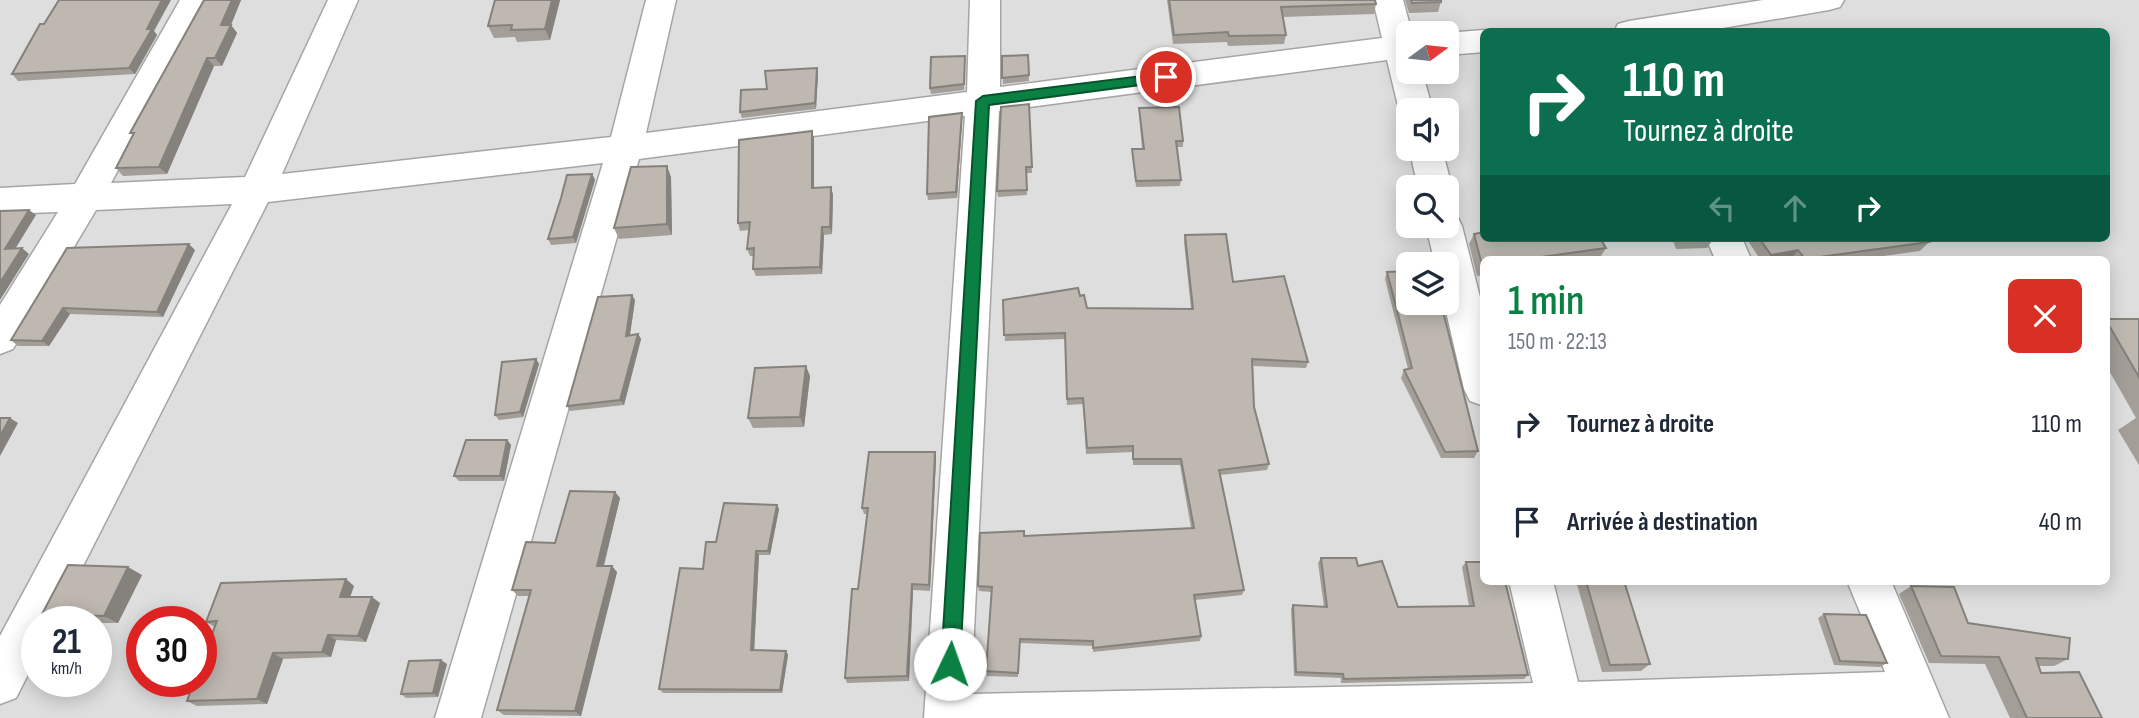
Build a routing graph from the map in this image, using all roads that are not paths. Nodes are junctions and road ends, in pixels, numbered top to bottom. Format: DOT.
graph roads {
  1 [pos="195,0"];
  2 [pos="343,0"];
  3 [pos="661,0"];
  4 [pos="985,0"];
  5 [pos="1388,0"];
  6 [pos="1623,0"];
  7 [pos="1829,0"];
  8 [pos="1396,22"];
  9 [pos="1636,28"];
  10 [pos="1656,28"];
  11 [pos="1480,41"];
  12 [pos="1460,43"];
  13 [pos="1396,47"];
  14 [pos="983,101"];
  15 [pos="625,148"];
  16 [pos="257,190"];
  17 [pos="86,197"];
  18 [pos="0,201"];
  19 [pos="1447,238"];
  20 [pos="0,338"];
  21 [pos="1480,372"];
  22 [pos="1532,585"];
  23 [pos="1871,585"];
  24 [pos="0,682"];
  25 [pos="1921,706"];
  26 [pos="1563,711"];
  27 [pos="458,718"];
  28 [pos="947,718"];
  1 -- 17 [label="street"];
  2 -- 16 [label="street"];
  3 -- 15 [label="street"];
  4 -- 14 [label="street"];
  5 -- 8 [label="street"];
  6 -- 9 [label="street"];
  7 -- 10 [label="street"];
  11 -- 12 [label="street"];
  13 -- 14 [label="street"];
  14 -- 15 [label="street"];
  14 -- 28 [label="street"];
  15 -- 16 [label="street"];
  15 -- 27 [label="street"];
  16 -- 17 [label="street"];
  16 -- 24 [label="street"];
  17 -- 18 [label="street"];
  17 -- 20 [label="street"];
  19 -- 21 [label="street"];
  22 -- 26 [label="street"];
  23 -- 25 [label="street"];
  25 -- 26 [label="street"];
  26 -- 28 [label="street"];
}
